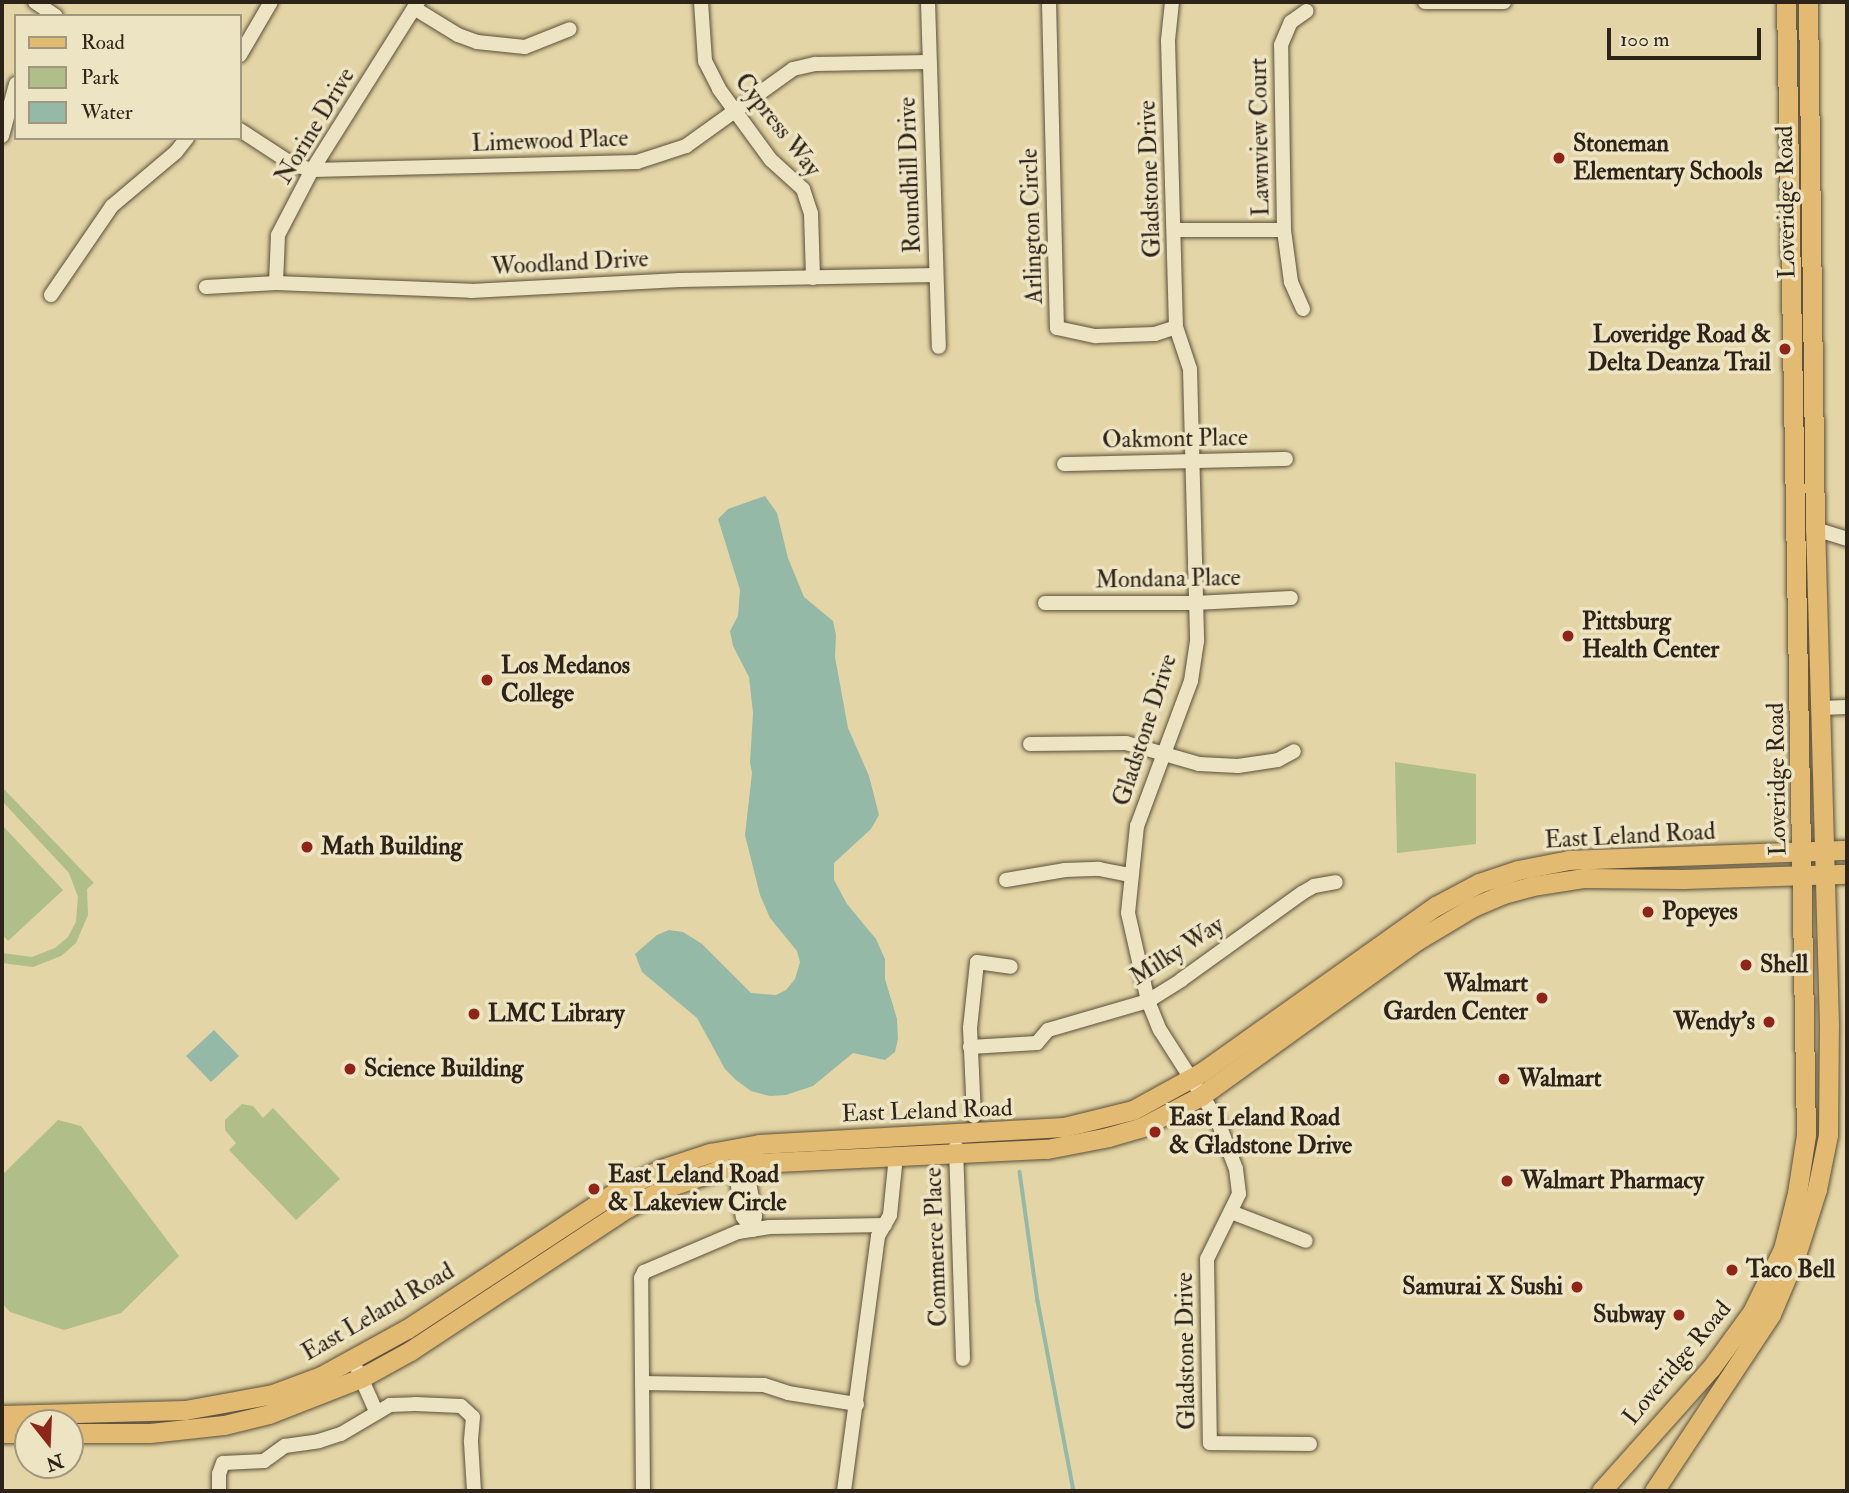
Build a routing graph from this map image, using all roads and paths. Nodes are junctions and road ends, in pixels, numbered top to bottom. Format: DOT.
graph roads {
  1 [pos="35,2"];
  2 [pos="270,2"];
  3 [pos="701,2"];
  4 [pos="928,2"];
  5 [pos="1049,2"];
  6 [pos="1172,2"];
  7 [pos="1426,2"];
  8 [pos="1504,2"];
  9 [pos="1786,2"];
  10 [pos="1808,2"];
  11 [pos="416,5"];
  12 [pos="1307,11"];
  13 [pos="53,14"];
  14 [pos="570,29"];
  15 [pos="242,51"];
  16 [pos="929,62"];
  17 [pos="6,98"];
  18 [pos="736,111"];
  19 [pos="242,131"];
  20 [pos="2,136"];
  21 [pos="185,140"];
  22 [pos="312,170"];
  23 [pos="1175,230"];
  24 [pos="1284,230"];
  25 [pos="936,275"];
  26 [pos="813,278"];
  27 [pos="276,283"];
  28 [pos="206,287"];
  29 [pos="51,295"];
  30 [pos="1303,309"];
  31 [pos="1176,327"];
  32 [pos="939,347"];
  33 [pos="1794,383"];
  34 [pos="1814,391"];
  35 [pos="1286,459"];
  36 [pos="1194,461"];
  37 [pos="1064,464"];
  38 [pos="1815,529"];
  39 [pos="1847,539"];
  40 [pos="1291,598"];
  41 [pos="1045,603"];
  42 [pos="1195,603"];
  43 [pos="1847,707"];
  44 [pos="1821,708"];
  45 [pos="1030,744"];
  46 [pos="1294,751"];
  47 [pos="1164,754"];
  48 [pos="1824,850"];
  49 [pos="1847,850"];
  50 [pos="1803,851"];
  51 [pos="1847,874"];
  52 [pos="1130,875"];
  53 [pos="1825,875"];
  54 [pos="1804,876"];
  55 [pos="1006,880"];
  56 [pos="1336,882"];
  57 [pos="1011,967"];
  58 [pos="1147,1001"];
  59 [pos="970,1047"];
  60 [pos="1190,1079"];
  61 [pos="1202,1096"];
  62 [pos="974,1116"];
  63 [pos="955,1135"];
  64 [pos="956,1155"];
  65 [pos="897,1156"];
  66 [pos="738,1157"];
  67 [pos="1231,1212"];
  68 [pos="885,1225"];
  69 [pos="752,1230"];
  70 [pos="1306,1241"];
  71 [pos="963,1359"];
  72 [pos="353,1360"];
  73 [pos="361,1378"];
  74 [pos="642,1384"];
  75 [pos="857,1404"];
  76 [pos="376,1411"];
  77 [pos="2,1415"];
  78 [pos="84,1433"];
  79 [pos="1310,1444"];
  80 [pos="219,1491"];
  81 [pos="474,1491"];
  82 [pos="643,1491"];
  83 [pos="844,1491"];
  84 [pos="1601,1491"];
  85 [pos="1654,1491"];
  1 -- 13 [label="street"];
  2 -- 15 [label="street"];
  3 -- 18 [label="street, Cypress Way"];
  4 -- 16 [label="street, Roundhill Drive"];
  5 -- 31 [label="street, Arlington Circle"];
  6 -- 23 [label="street, Gladstone Drive"];
  7 -- 8 [label="street"];
  9 -- 33 [label="main road, Loveridge Road"];
  10 -- 34 [label="main road, Loveridge Road"];
  11 -- 14 [label="street"];
  11 -- 22 [label="street, Norine Drive"];
  12 -- 24 [label="street, Lawnview Court"];
  16 -- 18 [label="street, Limewood Place"];
  16 -- 25 [label="street, Roundhill Drive"];
  17 -- 20 [label="street"];
  18 -- 22 [label="street, Limewood Place"];
  18 -- 26 [label="street, Cypress Way"];
  19 -- 22 [label="street, Limewood Place"];
  21 -- 29 [label="street"];
  22 -- 27 [label="street, Norine Drive"];
  23 -- 24 [label="street"];
  23 -- 31 [label="street, Gladstone Drive"];
  24 -- 30 [label="street, Lawnview Court"];
  25 -- 26 [label="street, Woodland Drive"];
  25 -- 32 [label="street, Roundhill Drive"];
  26 -- 27 [label="street, Woodland Drive"];
  27 -- 28 [label="street, Woodland Drive"];
  31 -- 36 [label="street, Gladstone Drive"];
  33 -- 34 [label="main road"];
  33 -- 50 [label="main road, Loveridge Road"];
  34 -- 38 [label="main road, Loveridge Road"];
  35 -- 36 [label="street, Oakmont Place"];
  36 -- 37 [label="street, Oakmont Place"];
  36 -- 42 [label="street, Gladstone Drive"];
  38 -- 39 [label="street"];
  38 -- 44 [label="main road, Loveridge Road"];
  40 -- 42 [label="street, Mondana Place"];
  41 -- 42 [label="street, Mondana Place"];
  42 -- 47 [label="street, Gladstone Drive"];
  43 -- 44 [label="street"];
  44 -- 48 [label="main road, Loveridge Road"];
  45 -- 47 [label="street"];
  46 -- 47 [label="street"];
  47 -- 52 [label="street, Gladstone Drive"];
  48 -- 49 [label="main road, East Leland Road"];
  48 -- 50 [label="main road, East Leland Road"];
  48 -- 53 [label="main road, Loveridge Road"];
  50 -- 54 [label="main road, Loveridge Road"];
  50 -- 60 [label="main road, East Leland Road"];
  51 -- 53 [label="main road, East Leland Road"];
  52 -- 55 [label="street"];
  52 -- 58 [label="street, Gladstone Drive"];
  53 -- 54 [label="main road, East Leland Road"];
  53 -- 85 [label="main road, Loveridge Road"];
  54 -- 61 [label="main road, East Leland Road"];
  54 -- 84 [label="main road, Loveridge Road"];
  56 -- 58 [label="street, Milky Way"];
  57 -- 59 [label="street"];
  58 -- 59 [label="street, Milky Way"];
  58 -- 60 [label="street, Gladstone Drive"];
  59 -- 62 [label="street"];
  60 -- 61 [label="street, Gladstone Drive"];
  60 -- 63 [label="main road, East Leland Road"];
  61 -- 64 [label="main road, East Leland Road"];
  61 -- 67 [label="street, Gladstone Drive"];
  63 -- 64 [label="street, Commerce Place"];
  63 -- 66 [label="main road, East Leland Road"];
  64 -- 65 [label="main road, East Leland Road"];
  64 -- 71 [label="street, Commerce Place"];
  65 -- 66 [label="main road, East Leland Road"];
  65 -- 68 [label="street"];
  66 -- 69 [label="street"];
  66 -- 72 [label="main road, East Leland Road"];
  66 -- 73 [label="main road, East Leland Road"];
  67 -- 70 [label="street"];
  67 -- 79 [label="street, Gladstone Drive"];
  68 -- 69 [label="street"];
  68 -- 75 [label="street"];
  69 -- 74 [label="street"];
  72 -- 73 [label="street"];
  72 -- 77 [label="main road, East Leland Road"];
  73 -- 76 [label="street"];
  73 -- 78 [label="main road, East Leland Road"];
  74 -- 75 [label="street"];
  74 -- 82 [label="street"];
  75 -- 83 [label="street"];
  76 -- 80 [label="street"];
  76 -- 81 [label="street"];
}
